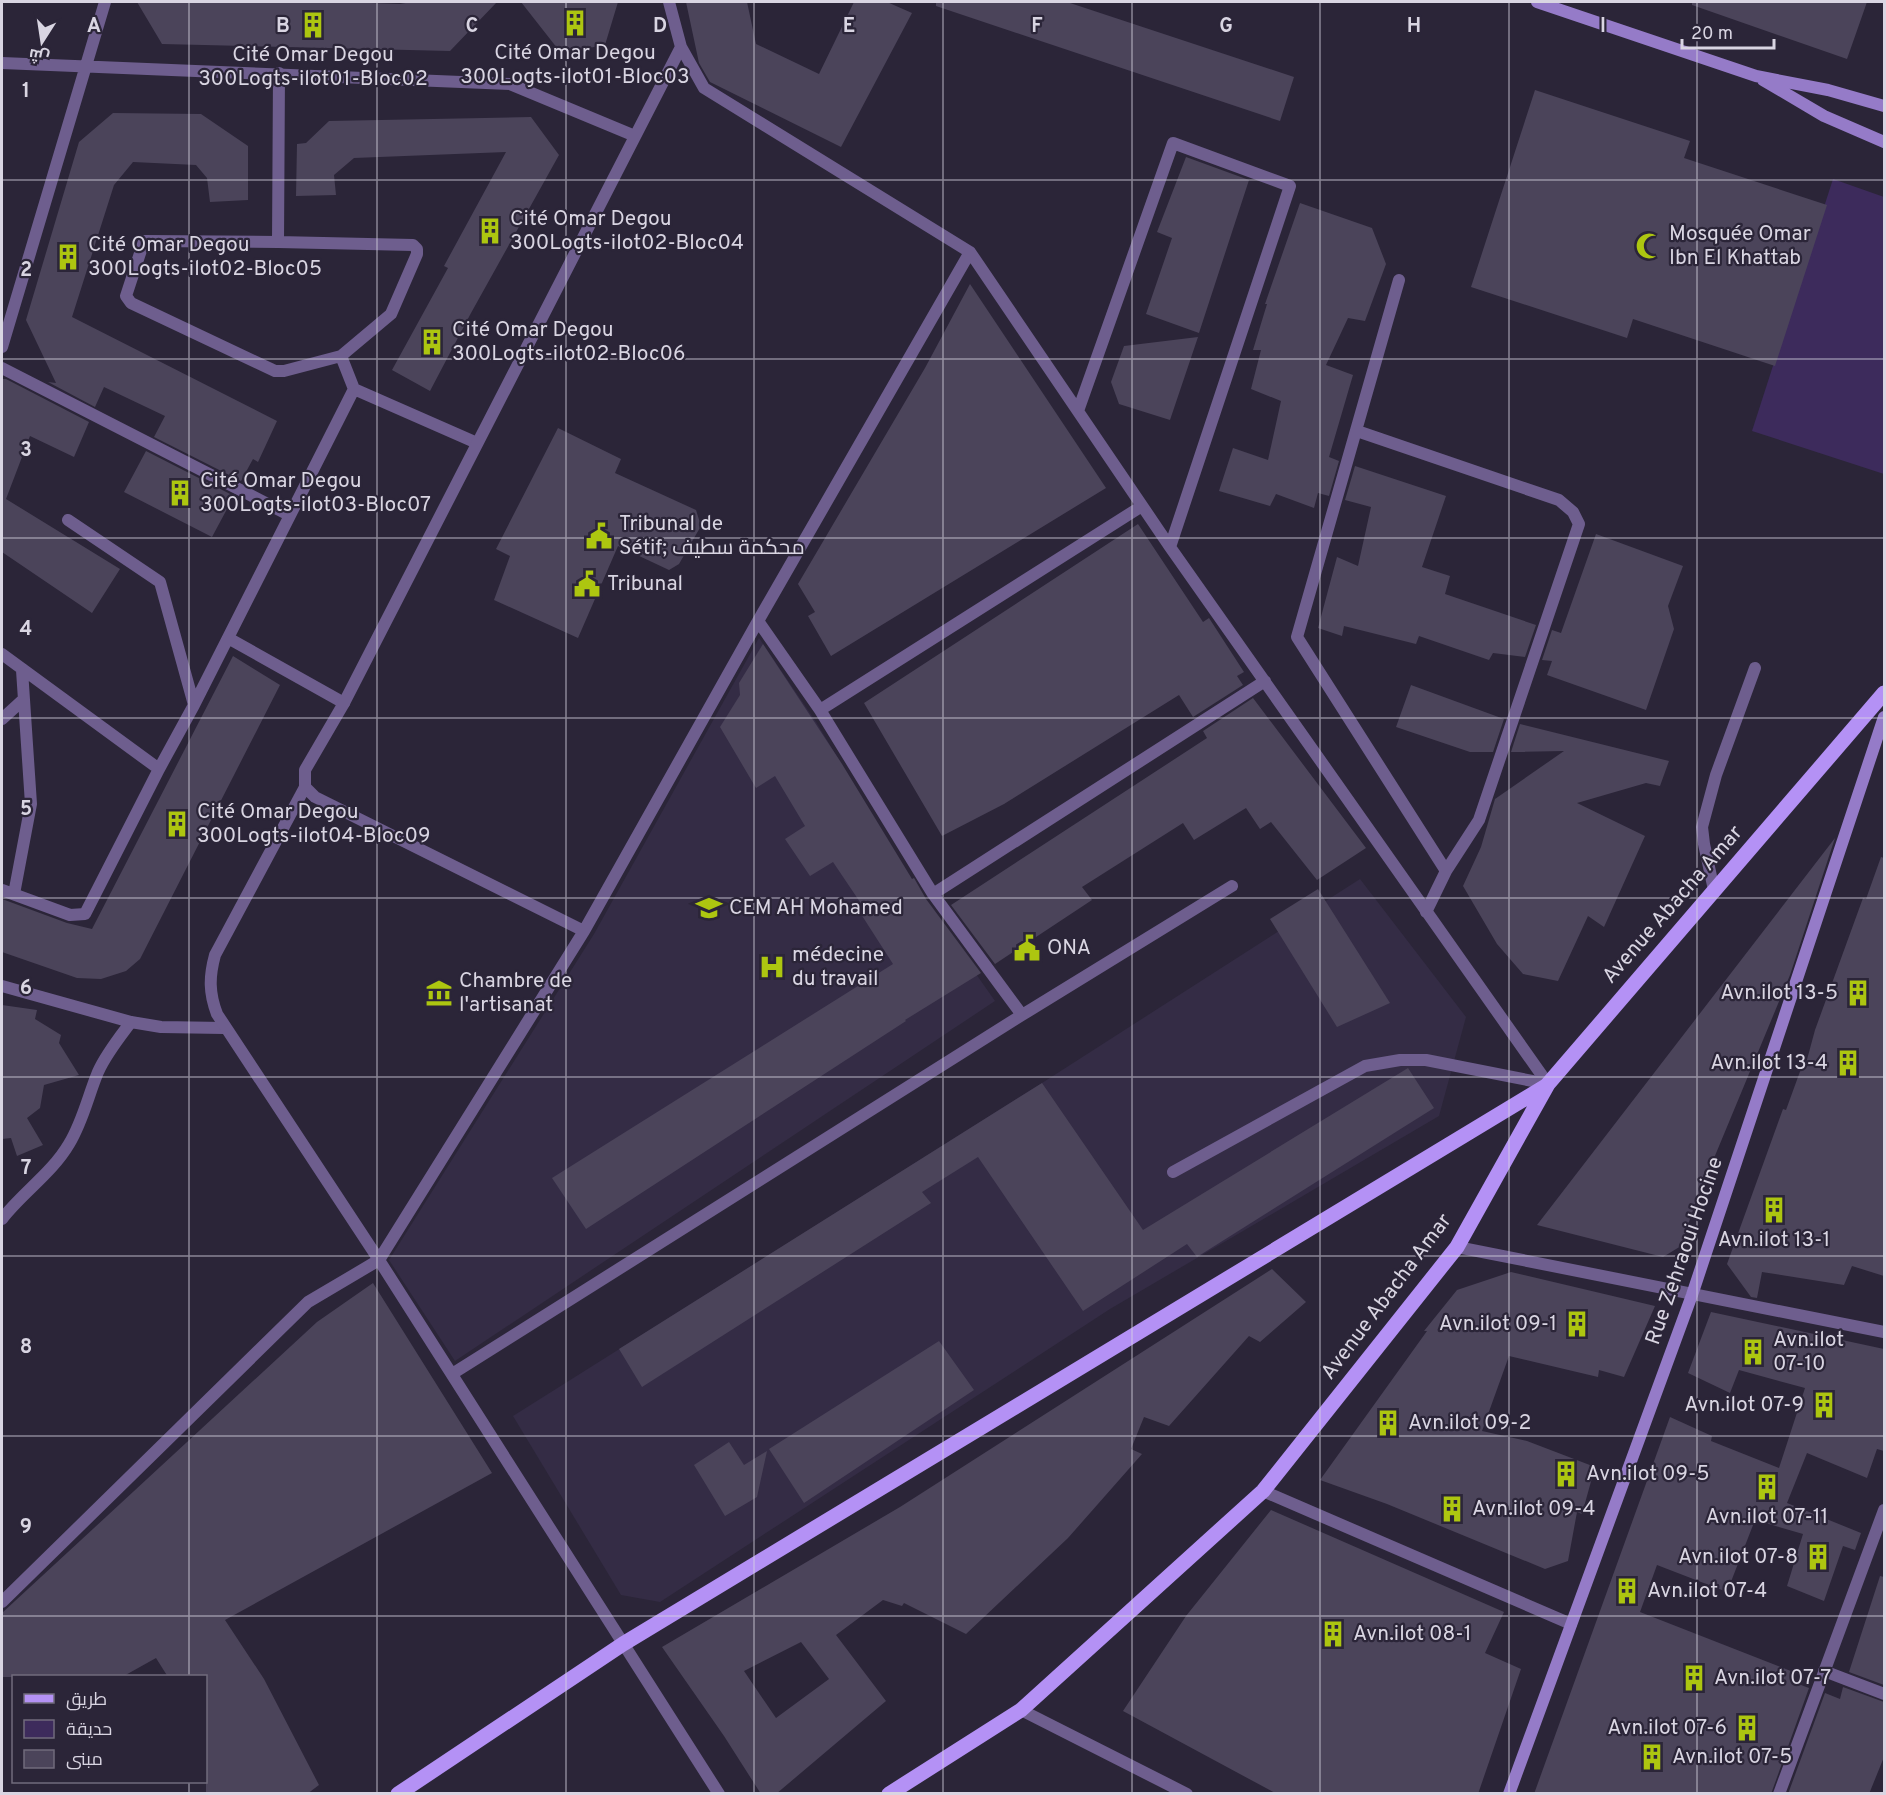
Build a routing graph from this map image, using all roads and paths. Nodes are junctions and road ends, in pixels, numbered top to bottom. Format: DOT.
graph roads {
  1 [pos="105,2"];
  2 [pos="669,2"];
  3 [pos="1537,2"];
  4 [pos="681,48"];
  5 [pos="2,63"];
  6 [pos="86,67"];
  7 [pos="279,73"];
  8 [pos="1756,76"];
  9 [pos="1884,106"];
  10 [pos="635,136"];
  11 [pos="1884,142"];
  12 [pos="278,242"];
  13 [pos="970,252"];
  14 [pos="1399,280"];
  15 [pos="4,330"];
  16 [pos="2,347"];
  17 [pos="341,356"];
  18 [pos="2,368"];
  19 [pos="354,389"];
  20 [pos="1078,411"];
  21 [pos="1357,431"];
  22 [pos="477,443"];
  23 [pos="1142,506"];
  24 [pos="289,516"];
  25 [pos="68,520"];
  26 [pos="1170,547"];
  27 [pos="758,621"];
  28 [pos="228,638"];
  29 [pos="2,654"];
  30 [pos="1755,668"];
  31 [pos="22,670"];
  32 [pos="1265,681"];
  33 [pos="1884,693"];
  34 [pos="24,699"];
  35 [pos="344,703"];
  36 [pos="194,705"];
  37 [pos="820,710"];
  38 [pos="1884,717"];
  39 [pos="2,719"];
  40 [pos="159,769"];
  41 [pos="305,787"];
  42 [pos="1446,871"];
  43 [pos="1232,886"];
  44 [pos="2,890"];
  45 [pos="1714,890"];
  46 [pos="14,894"];
  47 [pos="933,894"];
  48 [pos="1425,912"];
  49 [pos="584,932"];
  50 [pos="2,986"];
  51 [pos="1022,1015"];
  52 [pos="131,1022"];
  53 [pos="224,1028"];
  54 [pos="1548,1084"];
  55 [pos="1173,1172"];
  56 [pos="2,1219"];
  57 [pos="1457,1247"];
  58 [pos="379,1260"];
  59 [pos="1692,1295"];
  60 [pos="1884,1332"];
  61 [pos="452,1374"];
  62 [pos="1263,1491"];
  63 [pos="1884,1510"];
  64 [pos="2,1602"];
  65 [pos="1571,1624"];
  66 [pos="623,1644"];
  67 [pos="1824,1671"];
  68 [pos="1884,1694"];
  69 [pos="1021,1710"];
  70 [pos="398,1794"];
  71 [pos="719,1794"];
  72 [pos="889,1794"];
  73 [pos="1187,1794"];
  74 [pos="1509,1794"];
  75 [pos="1779,1794"];
  1 -- 6 [label="street"];
  2 -- 4 [label="street"];
  3 -- 8 [label="street"];
  4 -- 10 [label="street"];
  4 -- 13 [label="street"];
  5 -- 6 [label="street"];
  6 -- 7 [label="street"];
  6 -- 15 [label="street"];
  7 -- 10 [label="street"];
  7 -- 12 [label="street"];
  8 -- 9 [label="street"];
  8 -- 11 [label="street"];
  10 -- 22 [label="street"];
  12 -- 17 [label="street"];
  12 -- 17 [label="street"];
  13 -- 20 [label="street"];
  13 -- 27 [label="street"];
  14 -- 21 [label="street"];
  15 -- 16 [label="street"];
  17 -- 19 [label="street"];
  18 -- 24 [label="street"];
  19 -- 22 [label="street"];
  19 -- 24 [label="street"];
  20 -- 23 [label="street"];
  20 -- 26 [label="street"];
  21 -- 42 [label="street"];
  21 -- 42 [label="street"];
  22 -- 35 [label="street"];
  23 -- 26 [label="street"];
  23 -- 37 [label="street"];
  24 -- 28 [label="street"];
  25 -- 36 [label="street"];
  26 -- 32 [label="street"];
  27 -- 37 [label="street"];
  27 -- 49 [label="street"];
  28 -- 35 [label="street"];
  28 -- 36 [label="street"];
  29 -- 31 [label="street"];
  30 -- 45 [label="street"];
  31 -- 34 [label="street"];
  31 -- 40 [label="street"];
  32 -- 47 [label="street"];
  32 -- 48 [label="street"];
  33 -- 45 [label="main road, Avenue Abacha Amar"];
  34 -- 39 [label="street"];
  34 -- 46 [label="street"];
  35 -- 41 [label="street"];
  36 -- 40 [label="street"];
  37 -- 47 [label="street"];
  38 -- 59 [label="street, Rue Zehraoui Hocine"];
  40 -- 46 [label="street"];
  41 -- 49 [label="street"];
  41 -- 53 [label="street"];
  42 -- 48 [label="street"];
  43 -- 51 [label="street"];
  44 -- 46 [label="street"];
  45 -- 54 [label="main road, Avenue Abacha Amar"];
  47 -- 51 [label="street"];
  48 -- 54 [label="street"];
  49 -- 58 [label="street"];
  50 -- 52 [label="street"];
  51 -- 61 [label="street"];
  52 -- 53 [label="street"];
  52 -- 56 [label="street"];
  53 -- 58 [label="street"];
  54 -- 55 [label="street"];
  54 -- 57 [label="main road, Avenue Abacha Amar"];
  54 -- 66 [label="main road"];
  57 -- 59 [label="street"];
  57 -- 62 [label="main road, Avenue Abacha Amar"];
  58 -- 61 [label="street"];
  58 -- 64 [label="street"];
  59 -- 60 [label="street"];
  59 -- 65 [label="street, Rue Zehraoui Hocine"];
  61 -- 66 [label="street"];
  62 -- 65 [label="street"];
  62 -- 69 [label="main road, Avenue Abacha Amar"];
  63 -- 67 [label="street"];
  65 -- 74 [label="street, Rue Zehraoui Hocine"];
  66 -- 70 [label="main road"];
  66 -- 71 [label="street"];
  67 -- 68 [label="street"];
  67 -- 75 [label="street"];
  69 -- 72 [label="main road, Avenue Abacha Amar"];
  69 -- 73 [label="street"];
}
